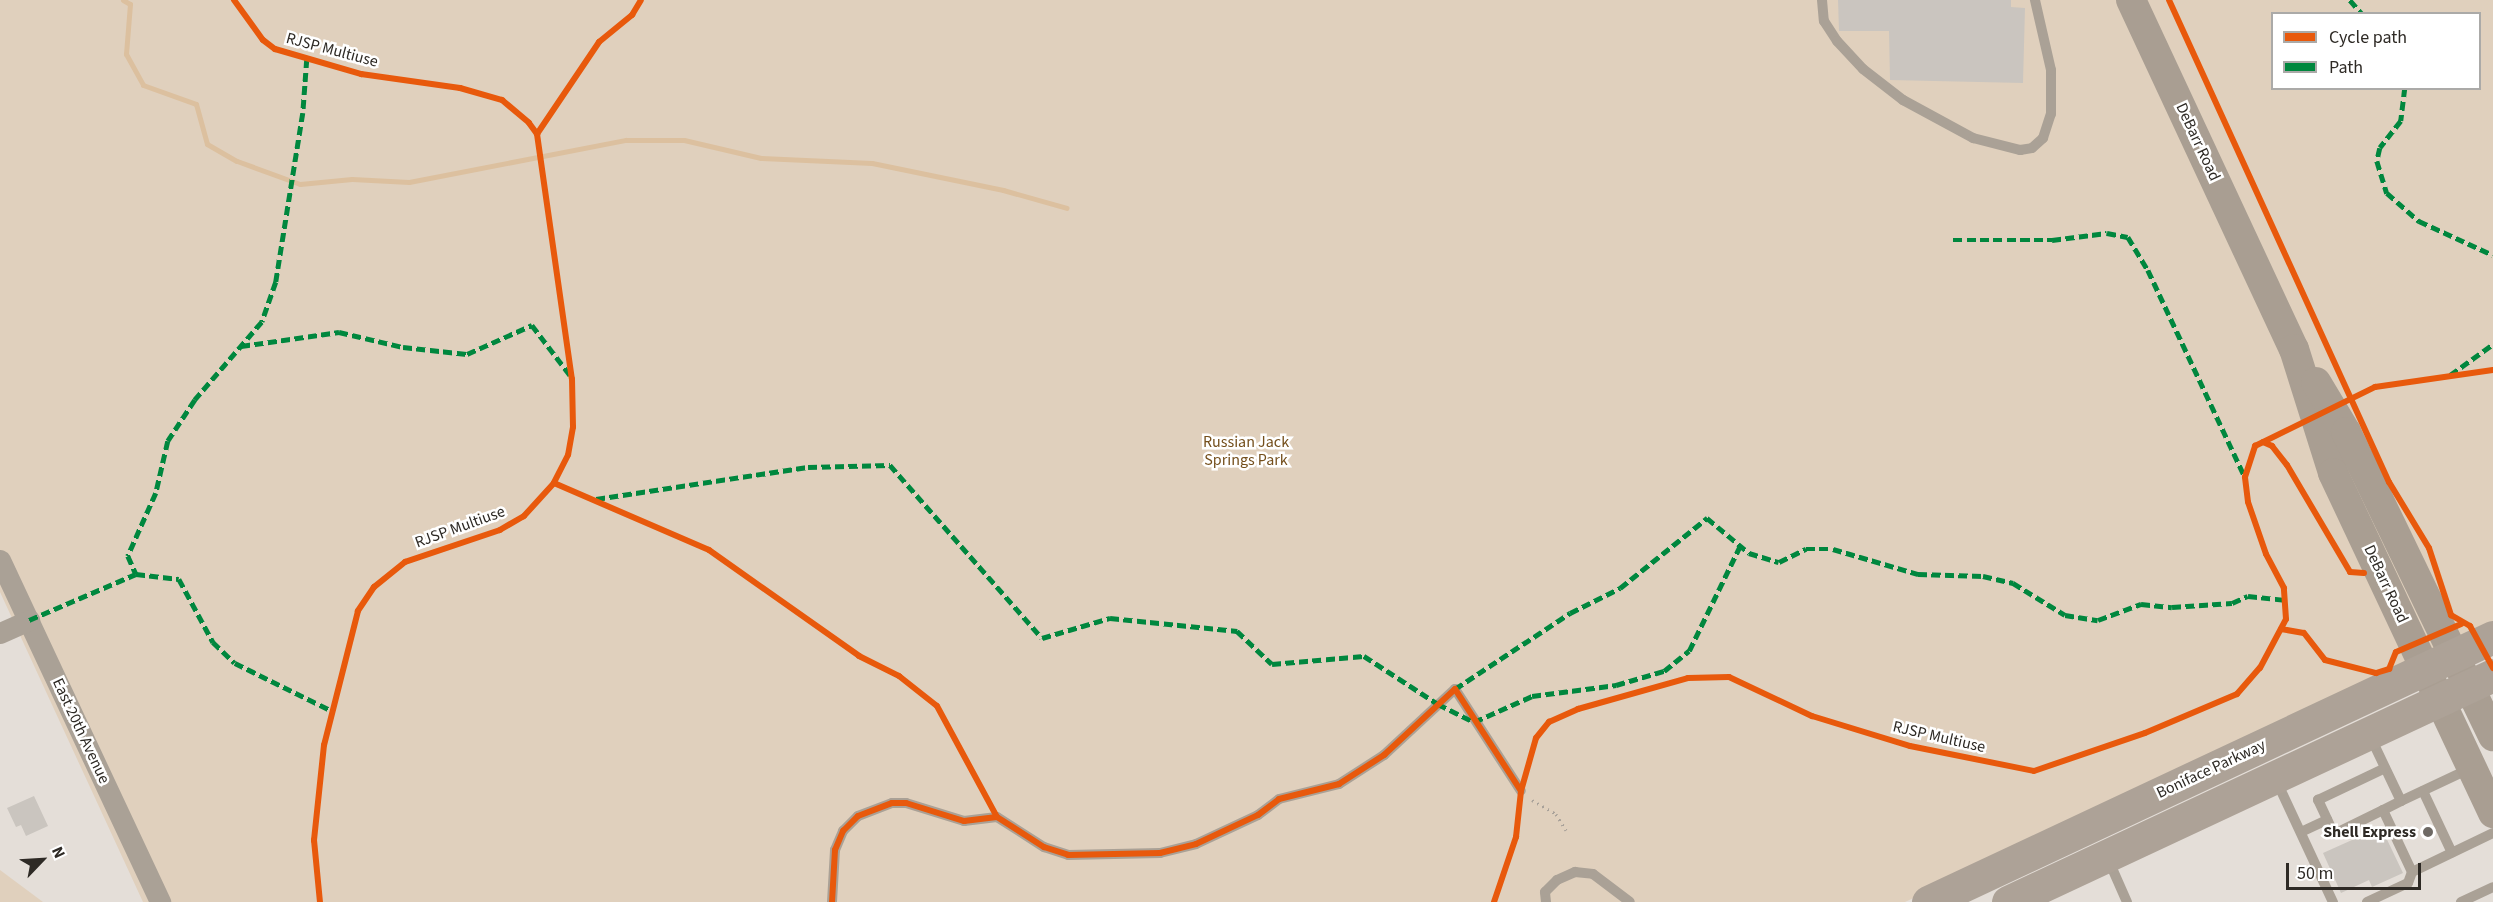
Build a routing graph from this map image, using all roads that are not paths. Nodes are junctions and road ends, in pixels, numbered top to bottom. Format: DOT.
graph roads {
  1 [pos="1822,0"];
  2 [pos="2035,0"];
  3 [pos="2131,0"];
  4 [pos="2295,350"];
  5 [pos="0,560"];
  6 [pos="29,620"];
  7 [pos="0,633"];
  8 [pos="2493,637"];
  9 [pos="2455,654"];
  10 [pos="2425,668"];
  11 [pos="2481,681"];
  12 [pos="2440,699"];
  13 [pos="2368,733"];
  14 [pos="2493,736"];
  15 [pos="2472,767"];
  16 [pos="2385,768"];
  17 [pos="2275,777"];
  18 [pos="1521,791"];
  19 [pos="2422,791"];
  20 [pos="2401,801"];
  21 [pos="2383,810"];
  22 [pos="2493,813"];
  23 [pos="2327,820"];
  24 [pos="2301,832"];
  25 [pos="2493,833"];
  26 [pos="2452,853"];
  27 [pos="2106,856"];
  28 [pos="2412,872"];
  29 [pos="2493,887"];
  30 [pos="2467,901"];
  31 [pos="160,902"];
  32 [pos="832,902"];
  33 [pos="1546,902"];
  34 [pos="1630,902"];
  35 [pos="1928,902"];
  36 [pos="2008,902"];
  37 [pos="2127,902"];
  38 [pos="2333,902"];
  39 [pos="2367,902"];
  1 -- 2 [label="lane"];
  3 -- 4 [label="main road, DeBarr Road"];
  4 -- 9 [label="main road, DeBarr Road"];
  4 -- 10 [label="main road, DeBarr Road"];
  5 -- 6 [label="street, East 20th Avenue"];
  6 -- 7 [label="street"];
  6 -- 31 [label="street, East 20th Avenue"];
  8 -- 9 [label="main road, Boniface Parkway"];
  9 -- 10 [label="main road, Boniface Parkway"];
  9 -- 11 [label="main road, DeBarr Road"];
  10 -- 12 [label="main road, DeBarr Road"];
  10 -- 35 [label="main road, Boniface Parkway"];
  11 -- 12 [label="main road, Boniface Parkway"];
  11 -- 14 [label="main road, DeBarr Road"];
  12 -- 13 [label="main road, Boniface Parkway"];
  12 -- 15 [label="main road, DeBarr Road"];
  13 -- 16 [label="lane"];
  13 -- 17 [label="main road, Boniface Parkway"];
  15 -- 19 [label="lane"];
  15 -- 22 [label="main road, DeBarr Road"];
  16 -- 20 [label="lane"];
  16 -- 23 [label="lane"];
  17 -- 24 [label="lane"];
  17 -- 27 [label="main road, Boniface Parkway"];
  18 -- 32 [label="lane"];
  19 -- 20 [label="lane"];
  19 -- 26 [label="lane"];
  20 -- 21 [label="lane"];
  21 -- 23 [label="lane"];
  21 -- 28 [label="lane"];
  23 -- 24 [label="lane"];
  24 -- 38 [label="lane"];
  25 -- 26 [label="lane"];
  26 -- 28 [label="lane"];
  27 -- 36 [label="main road, Boniface Parkway"];
  27 -- 37 [label="lane"];
  28 -- 39 [label="lane"];
  29 -- 30 [label="lane"];
  33 -- 34 [label="lane"];
}
